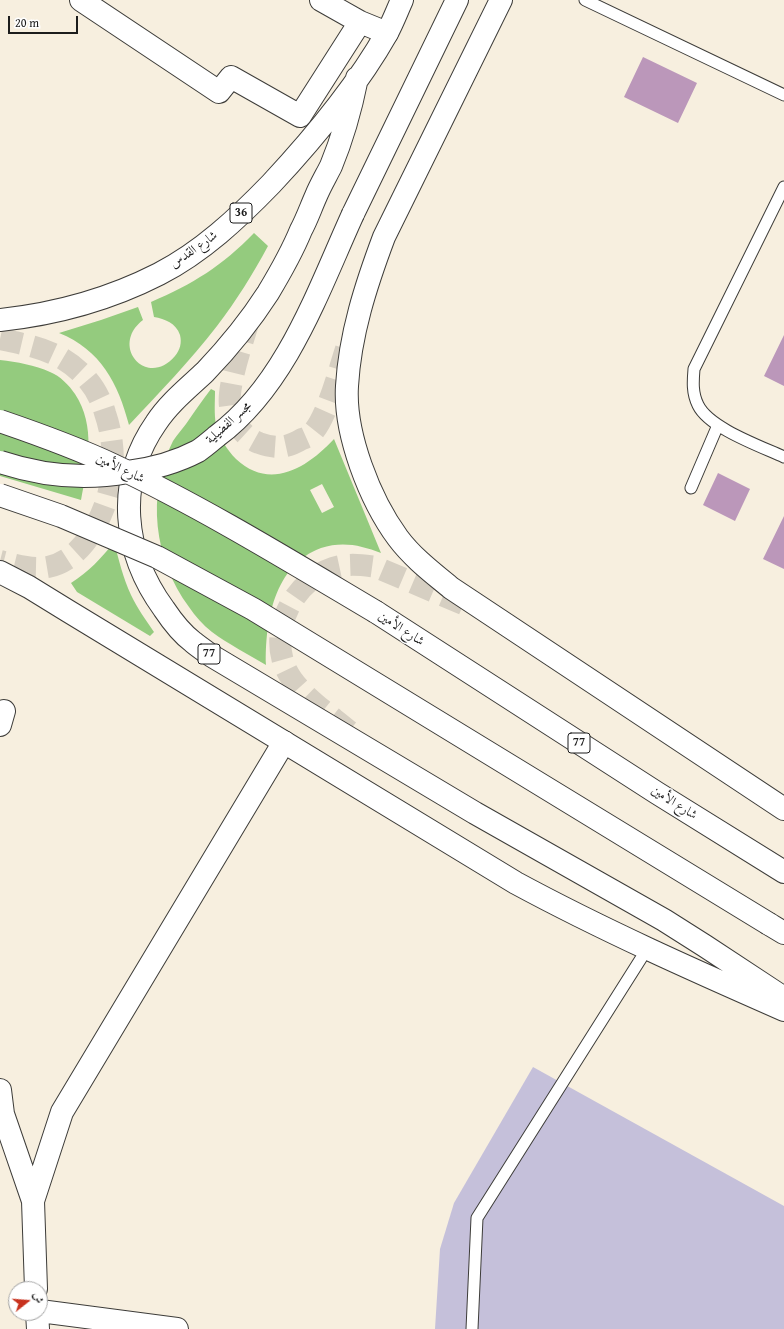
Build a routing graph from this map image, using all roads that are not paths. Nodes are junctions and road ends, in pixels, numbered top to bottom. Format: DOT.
graph roads {
  1 [pos="81,0"];
  2 [pos="321,0"];
  3 [pos="402,0"];
  4 [pos="457,0"];
  5 [pos="500,0"];
  6 [pos="585,0"];
  7 [pos="360,22"];
  8 [pos="387,33"];
  9 [pos="357,78"];
  10 [pos="784,94"];
  11 [pos="784,187"];
  12 [pos="0,320"];
  13 [pos="0,421"];
  14 [pos="718,425"];
  15 [pos="784,456"];
  16 [pos="0,462"];
  17 [pos="691,488"];
  18 [pos="0,495"];
  19 [pos="0,572"];
  20 [pos="284,742"];
  21 [pos="784,810"];
  22 [pos="784,872"];
  23 [pos="777,929"];
  24 [pos="647,949"];
  25 [pos="784,998"];
  26 [pos="784,1010"];
  27 [pos="0,1090"];
  28 [pos="33,1201"];
  29 [pos="36,1281"];
  30 [pos="48,1312"];
  31 [pos="177,1329"];
  32 [pos="472,1329"];
  1 -- 7 [label="main road"];
  2 -- 7 [label="main road"];
  3 -- 8 [label="main road, شارع القدس / 36"];
  4 -- 16 [label="main road, مجسر الفضيلية, bridge"];
  5 -- 21 [label="main road"];
  6 -- 10 [label="lane"];
  7 -- 8 [label="main road"];
  8 -- 9 [label="main road, شارع القدس / 36"];
  9 -- 12 [label="main road, شارع القدس / 36"];
  9 -- 25 [label="main road, 77"];
  11 -- 14 [label="lane"];
  13 -- 22 [label="main road, شارع الأمين / 77, bridge"];
  14 -- 15 [label="lane"];
  14 -- 17 [label="lane"];
  18 -- 23 [label="main road, bridge"];
  19 -- 20 [label="main road"];
  20 -- 24 [label="main road"];
  20 -- 28 [label="main road"];
  24 -- 26 [label="main road"];
  24 -- 32 [label="lane"];
  27 -- 28 [label="main road"];
  28 -- 29 [label="main road"];
  30 -- 31 [label="main road"];
}
